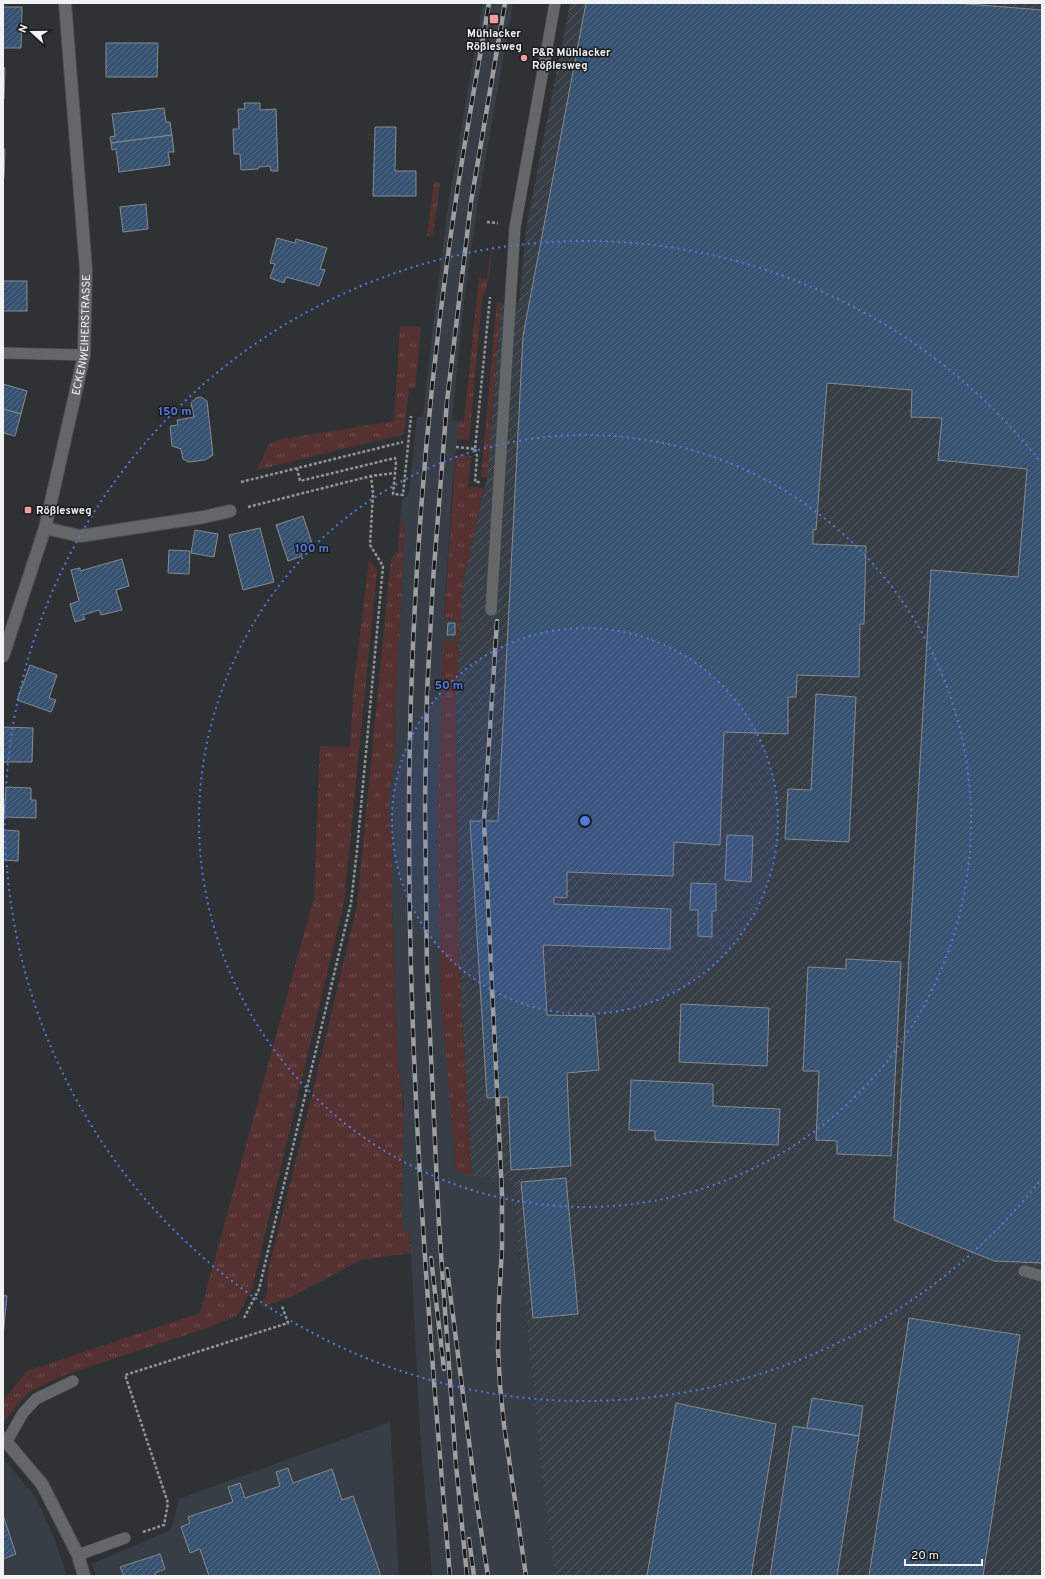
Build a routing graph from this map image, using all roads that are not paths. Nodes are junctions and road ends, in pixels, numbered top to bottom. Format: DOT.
graph roads {
  1 [pos="65,3"];
  2 [pos="555,3"];
  3 [pos="3,353"];
  4 [pos="84,355"];
  5 [pos="230,511"];
  6 [pos="46,528"];
  7 [pos="491,610"];
  8 [pos="3,656"];
  9 [pos="1024,1271"];
  10 [pos="1042,1276"];
  11 [pos="73,1381"];
  12 [pos="5,1440"];
  13 [pos="125,1538"];
  14 [pos="78,1555"];
  15 [pos="84,1576"];
  1 -- 4 [label="street, ECKENWEIHERSTRASSE"];
  2 -- 7 [label="lane"];
  3 -- 4 [label="lane"];
  4 -- 6 [label="street, ECKENWEIHERSTRASSE"];
  5 -- 6 [label="street"];
  6 -- 8 [label="street, ECKENWEIHERSTRASSE"];
  9 -- 10 [label="lane"];
  11 -- 12 [label="lane"];
  12 -- 14 [label="street"];
  13 -- 14 [label="lane"];
  14 -- 15 [label="street"];
}
